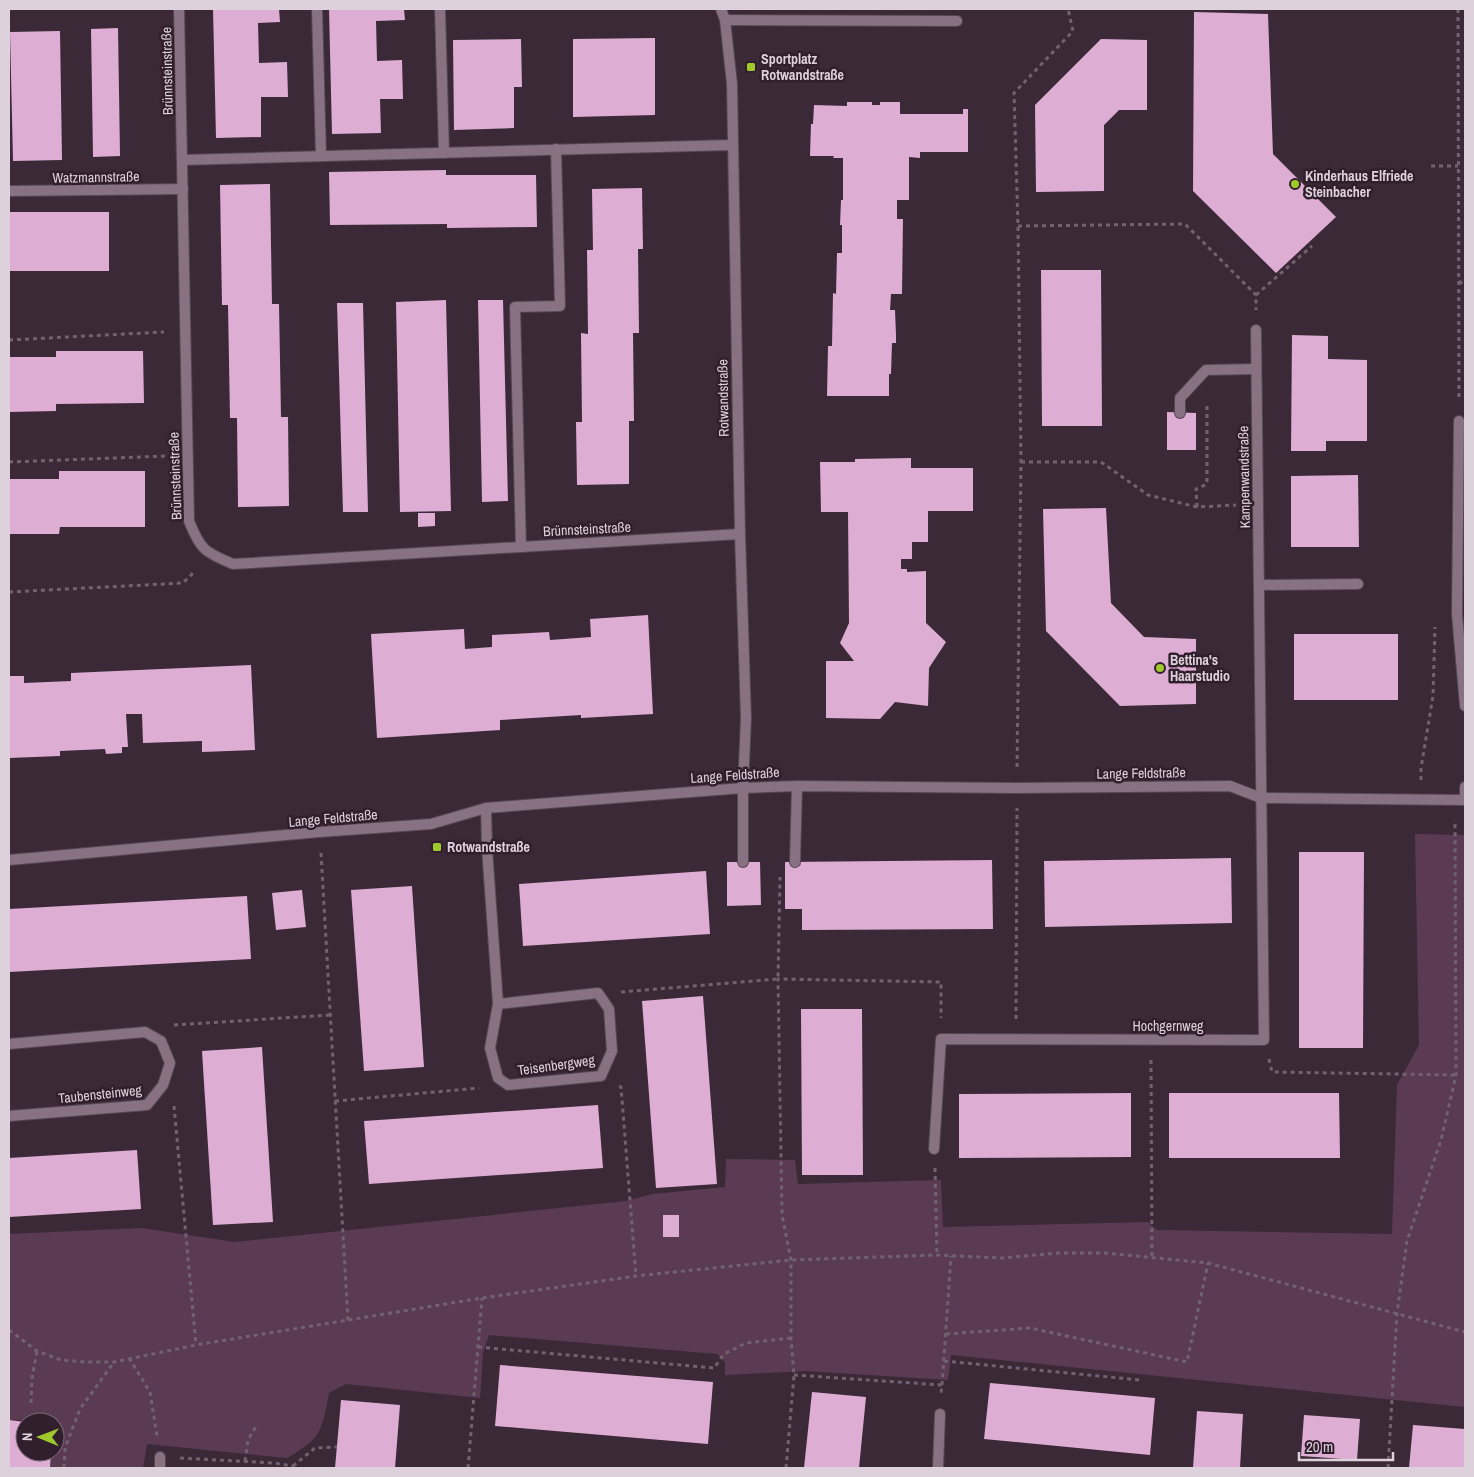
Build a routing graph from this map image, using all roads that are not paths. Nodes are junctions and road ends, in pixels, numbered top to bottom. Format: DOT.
graph roads {
  1 [pos="179,9"];
  2 [pos="317,9"];
  3 [pos="440,9"];
  4 [pos="721,9"];
  5 [pos="725,20"];
  6 [pos="957,21"];
  7 [pos="732,145"];
  8 [pos="556,149"];
  9 [pos="444,153"];
  10 [pos="321,156"];
  11 [pos="182,160"];
  12 [pos="183,189"];
  13 [pos="9,191"];
  14 [pos="1256,330"];
  15 [pos="1256,369"];
  16 [pos="1180,413"];
  17 [pos="1459,421"];
  18 [pos="740,534"];
  19 [pos="521,547"];
  20 [pos="1358,584"];
  21 [pos="1259,585"];
  22 [pos="1465,706"];
  23 [pos="797,786"];
  24 [pos="1465,787"];
  25 [pos="743,788"];
  26 [pos="1261,798"];
  27 [pos="1462,800"];
  28 [pos="486,808"];
  29 [pos="9,860"];
  30 [pos="743,862"];
  31 [pos="795,862"];
  32 [pos="498,1004"];
  33 [pos="9,1044"];
  34 [pos="9,1116"];
  35 [pos="934,1149"];
  36 [pos="940,1414"];
  37 [pos="160,1457"];
  38 [pos="160,1468"];
  39 [pos="938,1468"];
  1 -- 11 [label="street, Brünnsteinstraße"];
  2 -- 10 [label="street"];
  3 -- 9 [label="street"];
  4 -- 5 [label="street, Rotwandstraße"];
  5 -- 6 [label="street"];
  5 -- 7 [label="street, Rotwandstraße"];
  7 -- 8 [label="street"];
  7 -- 18 [label="street, Rotwandstraße"];
  8 -- 9 [label="street"];
  8 -- 19 [label="street"];
  9 -- 10 [label="street"];
  10 -- 11 [label="street"];
  11 -- 12 [label="street, Brünnsteinstraße"];
  12 -- 13 [label="street, Watzmannstraße"];
  12 -- 19 [label="street, Brünnsteinstraße"];
  14 -- 15 [label="street, Kampenwandstraße"];
  15 -- 16 [label="street"];
  15 -- 21 [label="street, Kampenwandstraße"];
  17 -- 22 [label="street"];
  18 -- 19 [label="street, Brünnsteinstraße"];
  18 -- 25 [label="street, Rotwandstraße"];
  20 -- 21 [label="street"];
  21 -- 26 [label="street, Kampenwandstraße"];
  23 -- 25 [label="street, Lange Feldstraße"];
  23 -- 26 [label="street, Lange Feldstraße"];
  23 -- 31 [label="street"];
  24 -- 27 [label="street"];
  25 -- 28 [label="street, Lange Feldstraße"];
  25 -- 30 [label="street, Rotwandstraße"];
  26 -- 27 [label="street, Lange Feldstraße"];
  26 -- 35 [label="street, Hochgernweg"];
  28 -- 29 [label="street, Lange Feldstraße"];
  28 -- 32 [label="street, Teisenbergweg"];
  32 -- 32 [label="street, Teisenbergweg"];
  33 -- 34 [label="street, Taubensteinweg"];
  36 -- 39 [label="street"];
  37 -- 38 [label="street"];
}
